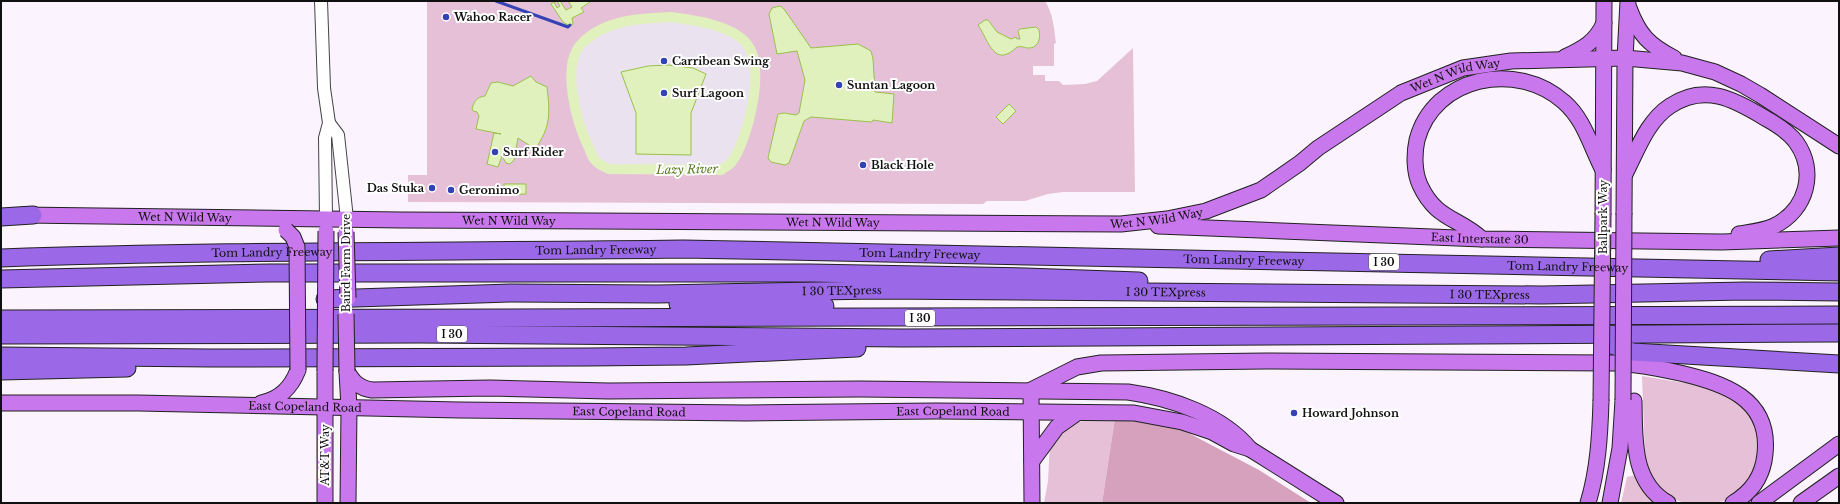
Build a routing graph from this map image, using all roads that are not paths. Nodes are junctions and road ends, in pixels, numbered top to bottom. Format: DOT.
graph roads {
  1 [pos="1604,1"];
  2 [pos="1628,2"];
  3 [pos="320,4"];
  4 [pos="1604,22"];
  5 [pos="1604,58"];
  6 [pos="1625,58"];
  7 [pos="1561,59"];
  8 [pos="1682,63"];
  9 [pos="329,123"];
  10 [pos="1839,146"];
  11 [pos="1603,170"];
  12 [pos="1625,174"];
  13 [pos="33,215"];
  14 [pos="1,216"];
  15 [pos="242,217"];
  16 [pos="1121,224"];
  17 [pos="326,225"];
  18 [pos="347,226"];
  19 [pos="1839,238"];
  20 [pos="1482,239"];
  21 [pos="1722,242"];
  22 [pos="1839,256"];
  23 [pos="1,258"];
  24 [pos="1718,270"];
  25 [pos="1839,272"];
  26 [pos="1,279"];
  27 [pos="1839,292"];
  28 [pos="1226,293"];
  29 [pos="493,298"];
  30 [pos="1839,304"];
  31 [pos="347,306"];
  32 [pos="326,307"];
  33 [pos="1839,315"];
  34 [pos="1,319"];
  35 [pos="1,335"];
  36 [pos="1839,335"];
  37 [pos="1584,336"];
  38 [pos="902,338"];
  39 [pos="1,356"];
  40 [pos="210,358"];
  41 [pos="1839,364"];
  42 [pos="1,371"];
  43 [pos="347,371"];
  44 [pos="521,389"];
  45 [pos="1031,390"];
  46 [pos="1628,401"];
  47 [pos="1,403"];
  48 [pos="246,406"];
  49 [pos="325,406"];
  50 [pos="349,407"];
  51 [pos="521,411"];
  52 [pos="1032,412"];
  53 [pos="1077,413"];
  54 [pos="1839,444"];
  55 [pos="1250,449"];
  56 [pos="1032,461"];
  57 [pos="1839,476"];
  58 [pos="325,503"];
  59 [pos="348,503"];
  60 [pos="1032,503"];
  61 [pos="1336,503"];
  62 [pos="1588,503"];
  63 [pos="1610,503"];
  64 [pos="1668,503"];
  65 [pos="1734,503"];
  66 [pos="1759,503"];
  67 [pos="1801,503"];
  1 -- 4 [label="main road, Ballpark Way"];
  2 -- 6 [label="main road, Ballpark Way"];
  2 -- 8 [label="main road"];
  3 -- 9 [label="street, Baird Farm Drive"];
  4 -- 5 [label="main road, Ballpark Way"];
  4 -- 7 [label="main road"];
  5 -- 6 [label="main road, Wet N Wild Way"];
  5 -- 7 [label="main road, Wet N Wild Way"];
  5 -- 11 [label="main road, Ballpark Way"];
  6 -- 8 [label="main road, Wet N Wild Way"];
  6 -- 12 [label="main road, Ballpark Way"];
  7 -- 16 [label="main road, Wet N Wild Way"];
  8 -- 10 [label="main road"];
  9 -- 17 [label="street, Baird Farm Drive"];
  9 -- 18 [label="street, Baird Farm Drive"];
  11 -- 20 [label="main road"];
  11 -- 62 [label="main road, Ballpark Way, bridge"];
  12 -- 21 [label="main road"];
  12 -- 46 [label="main road, Ballpark Way, bridge"];
  13 -- 14 [label="highway"];
  13 -- 15 [label="main road, Wet N Wild Way"];
  15 -- 17 [label="main road, Wet N Wild Way"];
  15 -- 48 [label="main road, bridge"];
  16 -- 18 [label="main road, Wet N Wild Way"];
  16 -- 20 [label="main road, East Interstate 30"];
  17 -- 18 [label="main road, Wet N Wild Way"];
  17 -- 32 [label="main road, Baird Farm Drive, bridge"];
  18 -- 31 [label="main road, Baird Farm Drive, bridge"];
  19 -- 21 [label="main road, East Interstate 30"];
  20 -- 21 [label="main road, East Interstate 30"];
  22 -- 24 [label="highway"];
  23 -- 24 [label="highway, Tom Landry Freeway / I 30"];
  24 -- 25 [label="highway, Tom Landry Freeway / I 30"];
  26 -- 28 [label="highway"];
  27 -- 28 [label="highway, I 30 TEXpress"];
  28 -- 29 [label="highway, I 30 TEXpress"];
  29 -- 30 [label="highway, I 30 TEXpress"];
  29 -- 31 [label="highway"];
  31 -- 32 [label="highway"];
  31 -- 43 [label="main road, Baird Farm Drive, bridge"];
  32 -- 49 [label="main road, Baird Farm Drive, bridge"];
  33 -- 34 [label="highway, I 30"];
  35 -- 38 [label="highway, I 30"];
  36 -- 37 [label="highway, I 30"];
  37 -- 38 [label="highway, I 30"];
  37 -- 41 [label="highway"];
  38 -- 40 [label="highway"];
  39 -- 40 [label="highway"];
  40 -- 42 [label="highway"];
  43 -- 44 [label="main road, East Copeland Road"];
  43 -- 50 [label="main road, Baird Farm Drive"];
  44 -- 45 [label="main road, East Copeland Road"];
  44 -- 51 [label="main road"];
  45 -- 52 [label="main road"];
  45 -- 55 [label="main road, East Copeland Road"];
  45 -- 65 [label="main road"];
  46 -- 63 [label="main road"];
  46 -- 64 [label="main road"];
  47 -- 48 [label="main road, East Copeland Road"];
  48 -- 49 [label="main road, East Copeland Road"];
  49 -- 50 [label="main road, East Copeland Road"];
  49 -- 58 [label="main road, AT&T Way"];
  50 -- 51 [label="main road, East Copeland Road"];
  50 -- 59 [label="main road"];
  51 -- 52 [label="main road, East Copeland Road"];
  52 -- 53 [label="main road, East Copeland Road"];
  52 -- 56 [label="main road"];
  53 -- 55 [label="main road, East Copeland Road"];
  53 -- 56 [label="main road"];
  54 -- 66 [label="main road"];
  55 -- 61 [label="main road, East Copeland Road"];
  56 -- 60 [label="main road"];
  57 -- 67 [label="main road"];
}
